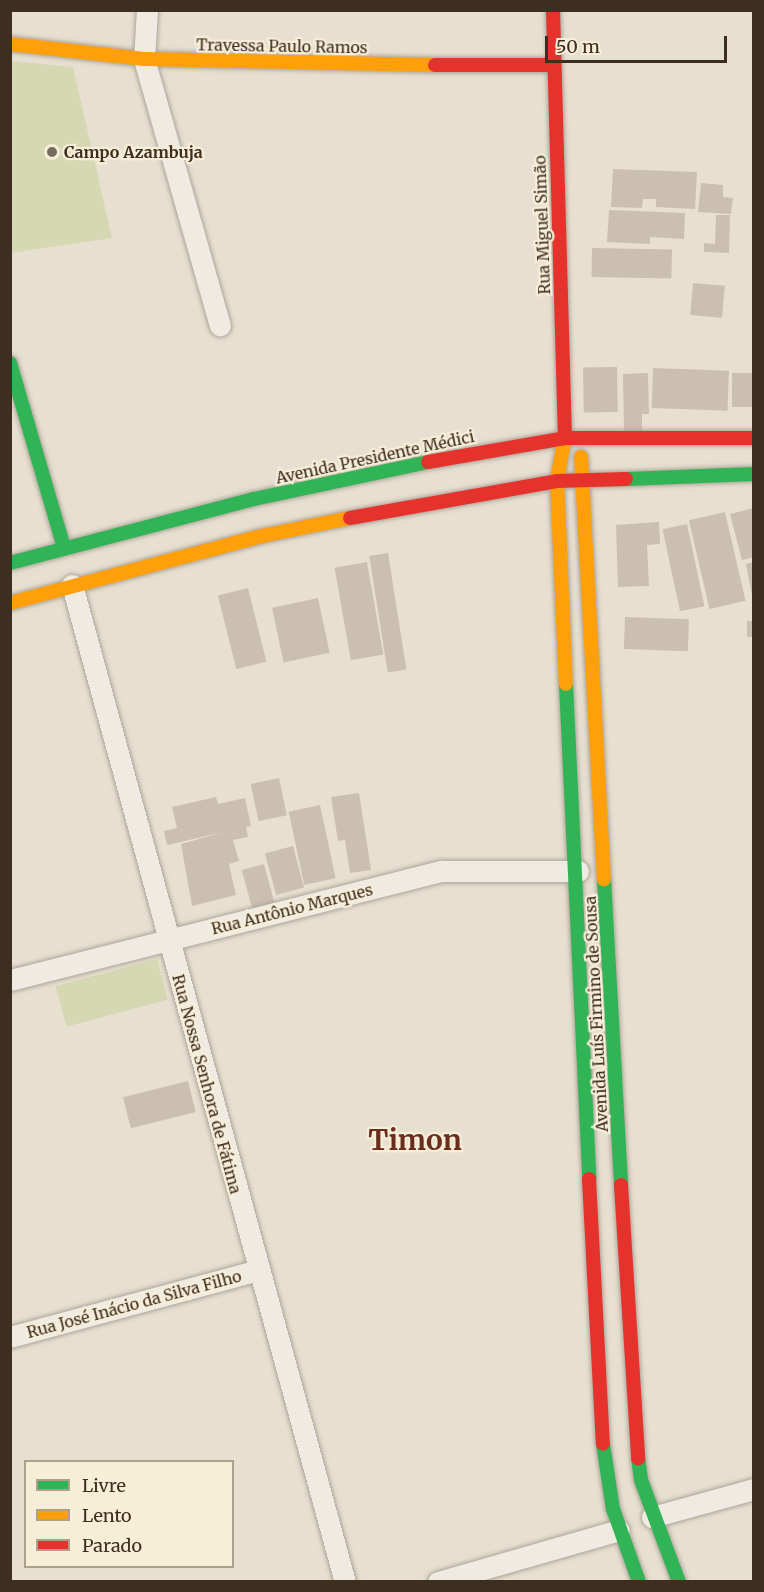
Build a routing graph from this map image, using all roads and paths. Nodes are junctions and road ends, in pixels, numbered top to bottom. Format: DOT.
graph roads {
  1 [pos="147,10"];
  2 [pos="553,10"];
  3 [pos="10,44"];
  4 [pos="144,59"];
  5 [pos="554,65"];
  6 [pos="220,326"];
  7 [pos="10,363"];
  8 [pos="565,438"];
  9 [pos="580,438"];
  10 [pos="753,438"];
  11 [pos="753,474"];
  12 [pos="582,479"];
  13 [pos="556,481"];
  14 [pos="254,499"];
  15 [pos="262,536"];
  16 [pos="64,548"];
  17 [pos="10,563"];
  18 [pos="72,585"];
  19 [pos="10,603"];
  20 [pos="578,871"];
  21 [pos="168,940"];
  22 [pos="10,980"];
  23 [pos="615,1041"];
  24 [pos="585,1042"];
  25 [pos="258,1270"];
  26 [pos="612,1292"];
  27 [pos="10,1337"];
  28 [pos="753,1489"];
  29 [pos="652,1517"];
  30 [pos="619,1530"];
  31 [pos="345,1581"];
  32 [pos="438,1581"];
  33 [pos="639,1581"];
  34 [pos="679,1581"];
  1 -- 4 [label="street"];
  2 -- 5 [label="main road, Rua Miguel Simão"];
  3 -- 4 [label="main road, Travessa Paulo Ramos"];
  4 -- 5 [label="main road, Travessa Paulo Ramos"];
  4 -- 6 [label="street"];
  5 -- 8 [label="main road, Rua Miguel Simão"];
  7 -- 16 [label="main road"];
  8 -- 9 [label="main road, Avenida Presidente Médici"];
  8 -- 13 [label="main road, Avenida Luís Firmino de Sousa"];
  8 -- 14 [label="main road, Avenida Presidente Médici"];
  9 -- 10 [label="main road, Avenida Presidente Médici"];
  9 -- 12 [label="main road, Avenida Luís Firmino de Sousa"];
  11 -- 12 [label="main road"];
  12 -- 13 [label="main road"];
  12 -- 23 [label="main road, Avenida Luís Firmino de Sousa"];
  13 -- 15 [label="main road"];
  13 -- 20 [label="main road, Avenida Luís Firmino de Sousa"];
  14 -- 15 [label="main road"];
  14 -- 16 [label="main road, Avenida Presidente Médici"];
  15 -- 18 [label="main road"];
  16 -- 17 [label="main road, Avenida Presidente Médici"];
  18 -- 19 [label="main road"];
  18 -- 21 [label="street, Rua Nossa Senhora de Fátima"];
  20 -- 21 [label="street, Rua Antônio Marques"];
  20 -- 24 [label="main road, Avenida Luís Firmino de Sousa"];
  21 -- 22 [label="street, Rua Antônio Marques"];
  21 -- 25 [label="street, Rua Nossa Senhora de Fátima"];
  23 -- 24 [label="main road"];
  23 -- 26 [label="main road, Avenida Luís Firmino de Sousa"];
  24 -- 26 [label="main road, Avenida Luís Firmino de Sousa"];
  25 -- 27 [label="street, Rua José Inácio da Silva Filho"];
  25 -- 31 [label="street, Rua Nossa Senhora de Fátima"];
  26 -- 29 [label="main road, Avenida Luís Firmino de Sousa"];
  26 -- 30 [label="main road, Avenida Luís Firmino de Sousa"];
  28 -- 29 [label="street"];
  29 -- 34 [label="main road, Avenida Luís Firmino de Sousa"];
  30 -- 32 [label="street"];
  30 -- 33 [label="main road, Avenida Luís Firmino de Sousa"];
}
